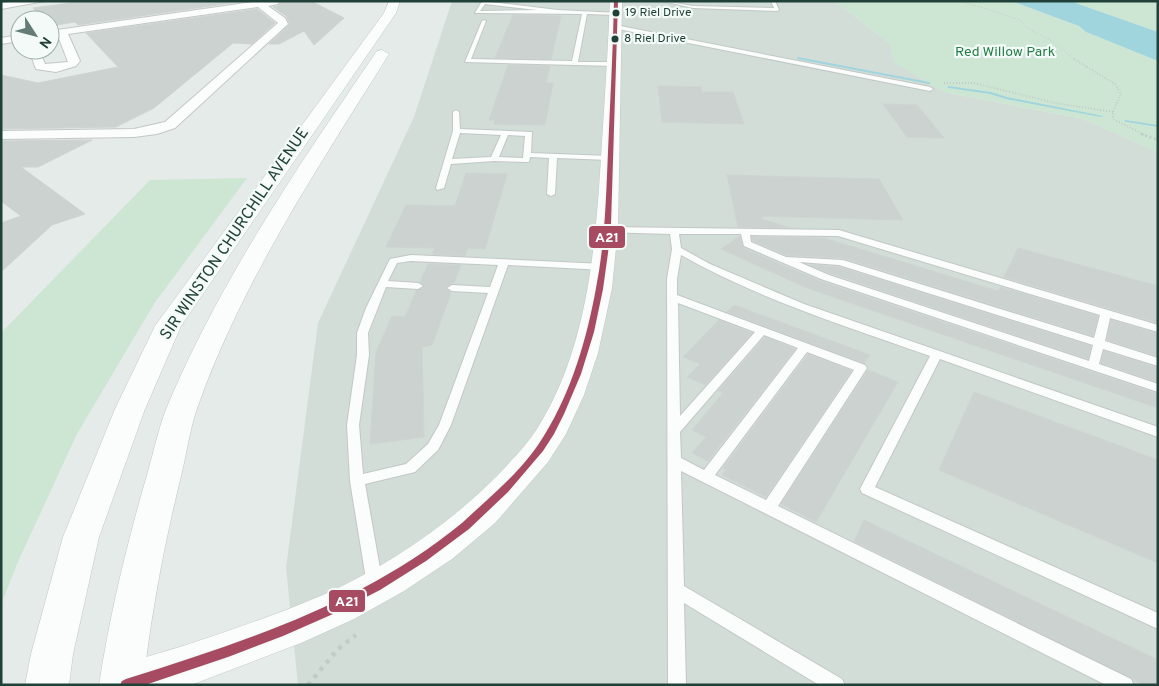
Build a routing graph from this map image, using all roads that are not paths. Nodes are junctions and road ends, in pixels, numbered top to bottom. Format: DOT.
graph roads {
  1 [pos="41,1"];
  2 [pos="281,1"];
  3 [pos="395,1"];
  4 [pos="413,1"];
  5 [pos="665,1"];
  6 [pos="773,1"];
  7 [pos="260,4"];
  8 [pos="1,6"];
  9 [pos="558,11"];
  10 [pos="585,12"];
  11 [pos="616,14"];
  12 [pos="484,21"];
  13 [pos="60,32"];
  14 [pos="60,39"];
  15 [pos="38,60"];
  16 [pos="575,63"];
  17 [pos="614,64"];
  18 [pos="930,88"];
  19 [pos="456,112"];
  20 [pos="457,131"];
  21 [pos="506,134"];
  22 [pos="1,135"];
  23 [pos="527,155"];
  24 [pos="553,156"];
  25 [pos="610,158"];
  26 [pos="494,159"];
  27 [pos="448,162"];
  28 [pos="440,188"];
  29 [pos="551,194"];
  30 [pos="607,230"];
  31 [pos="745,231"];
  32 [pos="674,233"];
  33 [pos="677,249"];
  34 [pos="782,259"];
  35 [pos="504,262"];
  36 [pos="604,266"];
  37 [pos="383,284"];
  38 [pos="418,286"];
  39 [pos="452,288"];
  40 [pos="494,290"];
  41 [pos="672,297"];
  42 [pos="1106,314"];
  43 [pos="1158,329"];
  44 [pos="762,330"];
  45 [pos="1099,343"];
  46 [pos="805,347"];
  47 [pos="937,354"];
  48 [pos="1158,362"];
  49 [pos="1093,366"];
  50 [pos="1158,388"];
  51 [pos="674,431"];
  52 [pos="1158,432"];
  53 [pos="674,461"];
  54 [pos="706,477"];
  55 [pos="357,481"];
  56 [pos="769,508"];
  57 [pos="375,586"];
  58 [pos="676,590"];
  59 [pos="1158,621"];
  60 [pos="47,685"];
  61 [pos="121,685"];
  62 [pos="125,685"];
  63 [pos="677,685"];
  64 [pos="836,685"];
  65 [pos="1125,685"];
  1 -- 8 [label="street"];
  2 -- 7 [label="street"];
  3 -- 60 [label="main road, SIR WINSTON CHURCHILL AVENUE"];
  4 -- 61 [label="main road, SIR WINSTON CHURCHILL AVENUE"];
  5 -- 6 [label="lane"];
  7 -- 13 [label="street"];
  7 -- 22 [label="street"];
  9 -- 9 [label="lane"];
  9 -- 10 [label="lane"];
  10 -- 11 [label="lane"];
  10 -- 16 [label="lane"];
  11 -- 17 [label="main road"];
  11 -- 18 [label="lane"];
  12 -- 16 [label="lane"];
  14 -- 15 [label="street"];
  16 -- 17 [label="lane"];
  17 -- 25 [label="main road"];
  19 -- 20 [label="lane"];
  20 -- 21 [label="lane"];
  20 -- 27 [label="lane"];
  21 -- 23 [label="lane"];
  21 -- 26 [label="lane"];
  23 -- 24 [label="lane"];
  23 -- 26 [label="lane"];
  24 -- 25 [label="lane"];
  24 -- 29 [label="lane"];
  25 -- 30 [label="main road"];
  26 -- 27 [label="lane"];
  27 -- 28 [label="lane"];
  30 -- 32 [label="lane"];
  30 -- 36 [label="main road"];
  31 -- 32 [label="lane"];
  31 -- 34 [label="lane"];
  31 -- 42 [label="lane"];
  32 -- 33 [label="lane"];
  33 -- 41 [label="lane"];
  33 -- 47 [label="lane"];
  34 -- 45 [label="lane"];
  34 -- 49 [label="lane"];
  35 -- 36 [label="lane"];
  35 -- 37 [label="lane"];
  35 -- 40 [label="lane"];
  36 -- 57 [label="main road"];
  37 -- 38 [label="lane"];
  37 -- 55 [label="lane"];
  39 -- 40 [label="lane"];
  40 -- 55 [label="lane"];
  41 -- 44 [label="lane"];
  41 -- 51 [label="lane"];
  42 -- 43 [label="lane"];
  42 -- 45 [label="lane"];
  44 -- 46 [label="lane"];
  44 -- 51 [label="lane"];
  45 -- 48 [label="lane"];
  45 -- 49 [label="lane"];
  46 -- 54 [label="lane"];
  46 -- 56 [label="lane"];
  47 -- 52 [label="lane"];
  47 -- 59 [label="lane"];
  49 -- 50 [label="lane"];
  51 -- 53 [label="lane"];
  53 -- 54 [label="lane"];
  53 -- 58 [label="lane"];
  54 -- 56 [label="lane"];
  55 -- 57 [label="lane"];
  56 -- 65 [label="lane"];
  57 -- 62 [label="main road"];
  58 -- 63 [label="lane"];
  58 -- 64 [label="lane"];
}
